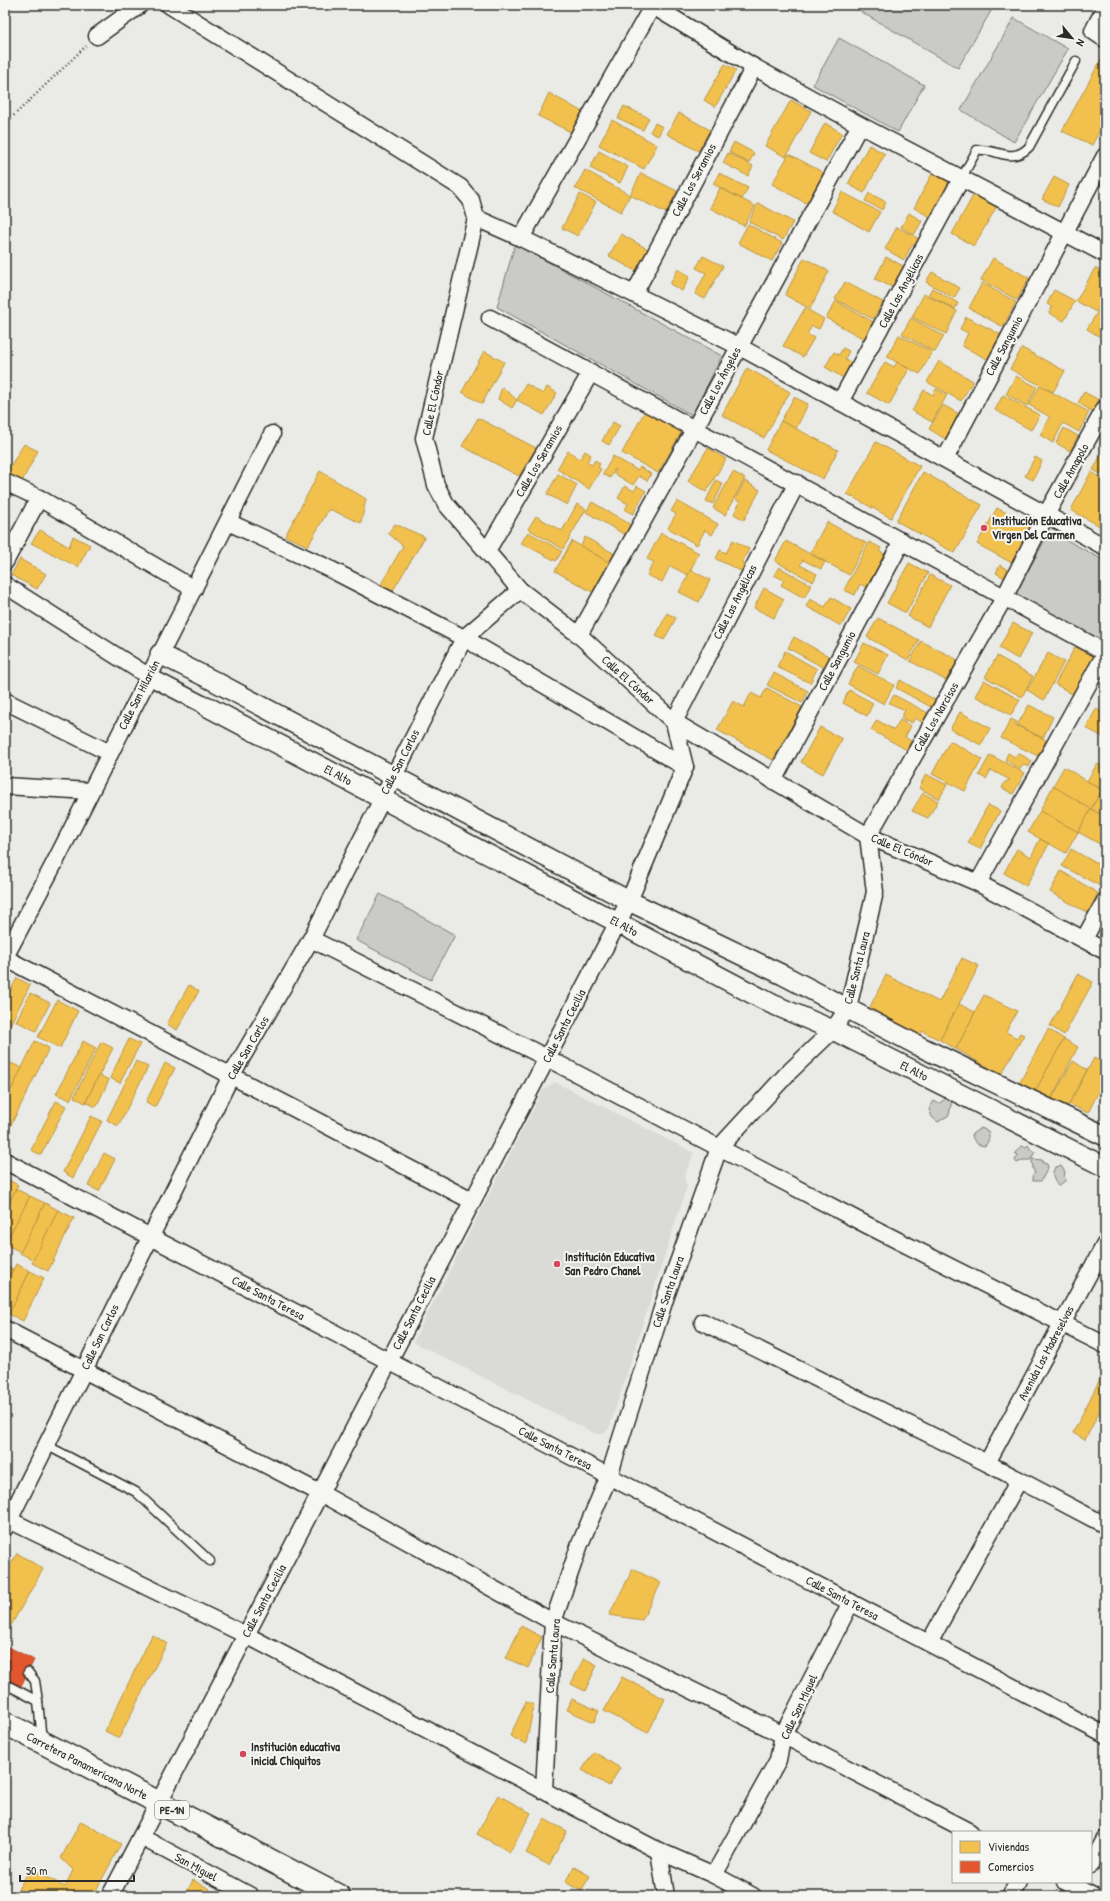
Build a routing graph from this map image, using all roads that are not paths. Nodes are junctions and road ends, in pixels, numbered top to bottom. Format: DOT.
graph roads {
  1 [pos="140,5"];
  2 [pos="169,5"];
  3 [pos="653,5"];
  4 [pos="1105,8"];
  5 [pos="97,36"];
  6 [pos="1105,39"];
  7 [pos="1076,62"];
  8 [pos="754,67"];
  9 [pos="860,125"];
  10 [pos="1105,156"];
  11 [pos="961,179"];
  12 [pos="476,218"];
  13 [pos="1064,233"];
  14 [pos="521,238"];
  15 [pos="1105,254"];
  16 [pos="634,294"];
  17 [pos="490,318"];
  18 [pos="738,346"];
  19 [pos="591,372"];
  20 [pos="840,402"];
  21 [pos="1105,408"];
  22 [pos="695,428"];
  23 [pos="272,434"];
  24 [pos="944,459"];
  25 [pos="5,482"];
  26 [pos="797,483"];
  27 [pos="38,498"];
  28 [pos="1046,515"];
  29 [pos="228,522"];
  30 [pos="902,541"];
  31 [pos="1105,547"];
  32 [pos="487,551"];
  33 [pos="5,562"];
  34 [pos="5,585"];
  35 [pos="194,589"];
  36 [pos="520,590"];
  37 [pos="1004,598"];
  38 [pos="579,636"];
  39 [pos="464,638"];
  40 [pos="1105,653"];
  41 [pos="160,654"];
  42 [pos="148,676"];
  43 [pos="5,701"];
  44 [pos="206,706"];
  45 [pos="674,722"];
  46 [pos="110,753"];
  47 [pos="685,767"];
  48 [pos="393,776"];
  49 [pos="773,781"];
  50 [pos="5,786"];
  51 [pos="90,791"];
  52 [pos="381,798"];
  53 [pos="868,836"];
  54 [pos="978,883"];
  55 [pos="629,900"];
  56 [pos="1105,901"];
  57 [pos="618,923"];
  58 [pos="311,939"];
  59 [pos="1084,939"];
  60 [pos="1105,951"];
  61 [pos="5,957"];
  62 [pos="848,1008"];
  63 [pos="832,1030"];
  64 [pos="547,1058"];
  65 [pos="231,1076"];
  66 [pos="1105,1136"];
  67 [pos="719,1148"];
  68 [pos="5,1161"];
  69 [pos="1105,1167"];
  70 [pos="472,1202"];
  71 [pos="150,1237"];
  72 [pos="1105,1244"];
  73 [pos="703,1322"];
  74 [pos="1062,1323"];
  75 [pos="5,1329"];
  76 [pos="1105,1345"];
  77 [pos="389,1361"];
  78 [pos="84,1370"];
  79 [pos="46,1445"];
  80 [pos="987,1463"];
  81 [pos="609,1476"];
  82 [pos="1019,1480"];
  83 [pos="320,1493"];
  84 [pos="6,1522"];
  85 [pos="1105,1525"];
  86 [pos="210,1561"];
  87 [pos="851,1602"];
  88 [pos="553,1622"];
  89 [pos="246,1635"];
  90 [pos="929,1643"];
  91 [pos="28,1672"];
  92 [pos="5,1684"];
  93 [pos="38,1701"];
  94 [pos="5,1723"];
  95 [pos="783,1734"];
  96 [pos="1105,1735"];
  97 [pos="42,1742"];
  98 [pos="544,1790"];
  99 [pos="159,1803"];
  100 [pos="968,1831"];
  101 [pos="141,1837"];
  102 [pos="1105,1839"];
  103 [pos="659,1851"];
  104 [pos="1092,1863"];
  105 [pos="714,1875"];
  106 [pos="1017,1883"];
  107 [pos="1076,1884"];
  108 [pos="110,1896"];
  109 [pos="251,1896"];
  110 [pos="339,1896"];
  111 [pos="666,1896"];
  112 [pos="753,1896"];
  113 [pos="1010,1896"];
  114 [pos="1093,1896"];
  1 -- 5 [label="street"];
  2 -- 12 [label="street"];
  3 -- 8 [label="street"];
  3 -- 14 [label="street"];
  4 -- 6 [label="street"];
  7 -- 11 [label="lane"];
  8 -- 9 [label="street"];
  8 -- 16 [label="street, Calle Los Seramios"];
  9 -- 11 [label="street"];
  9 -- 18 [label="street, Calle Los Ángeles"];
  10 -- 13 [label="street, Calle Sangumio"];
  11 -- 13 [label="street"];
  11 -- 20 [label="street, Calle Las Angélicas"];
  12 -- 14 [label="street"];
  12 -- 32 [label="street, Calle El Cóndor"];
  13 -- 15 [label="street"];
  13 -- 24 [label="street, Calle Sangumio"];
  14 -- 16 [label="street"];
  16 -- 18 [label="street"];
  17 -- 19 [label="street"];
  18 -- 20 [label="street"];
  18 -- 22 [label="street, Calle Los Ángeles"];
  19 -- 22 [label="street"];
  19 -- 32 [label="street, Calle Los Seramios"];
  20 -- 24 [label="street"];
  21 -- 28 [label="street, Calle Amapolo"];
  22 -- 26 [label="street"];
  22 -- 38 [label="street, Calle Los Ángeles"];
  23 -- 29 [label="street, Calle San Hilarión"];
  24 -- 28 [label="street"];
  25 -- 27 [label="street"];
  26 -- 30 [label="street"];
  26 -- 45 [label="street, Calle Las Angélicas"];
  27 -- 33 [label="street"];
  27 -- 35 [label="street"];
  28 -- 31 [label="street"];
  28 -- 37 [label="street, Calle Amapolo"];
  29 -- 35 [label="street, Calle San Hilarión"];
  29 -- 39 [label="street"];
  30 -- 37 [label="street"];
  30 -- 49 [label="street, Calle Sangumio"];
  32 -- 36 [label="street, Calle El Cóndor"];
  34 -- 42 [label="street, El Alto"];
  35 -- 41 [label="street, Calle San Hilarión"];
  36 -- 38 [label="street, Calle El Cóndor"];
  36 -- 39 [label="street, Calle San Carlos"];
  37 -- 40 [label="street"];
  37 -- 53 [label="street, Calle Los Narcisos"];
  38 -- 45 [label="street, Calle El Cóndor"];
  39 -- 47 [label="street"];
  39 -- 48 [label="street, Calle San Carlos"];
  40 -- 54 [label="street"];
  41 -- 42 [label="street, Calle San Hilarión"];
  41 -- 48 [label="street, El Alto"];
  42 -- 44 [label="street, El Alto"];
  42 -- 46 [label="street, Calle San Hilarión"];
  43 -- 46 [label="street"];
  44 -- 52 [label="street, El Alto"];
  45 -- 47 [label="street"];
  45 -- 49 [label="street, Calle El Cóndor"];
  46 -- 51 [label="street, Calle San Hilarión"];
  47 -- 55 [label="street, Calle Santa Cecilia"];
  48 -- 52 [label="street, Calle San Carlos"];
  48 -- 55 [label="street, El Alto"];
  49 -- 53 [label="street, Calle El Cóndor"];
  50 -- 51 [label="street"];
  51 -- 61 [label="street, Calle San Hilarión"];
  52 -- 57 [label="street, El Alto"];
  52 -- 58 [label="street, Calle San Carlos"];
  53 -- 54 [label="street, Calle El Cóndor"];
  53 -- 62 [label="street, Calle Santa Laura"];
  54 -- 59 [label="street, Calle El Cóndor"];
  55 -- 57 [label="street, Calle Santa Cecilia"];
  55 -- 62 [label="street, El Alto"];
  56 -- 59 [label="street"];
  57 -- 63 [label="street, El Alto"];
  57 -- 64 [label="street, Calle Santa Cecilia"];
  58 -- 64 [label="street"];
  58 -- 65 [label="street, Calle San Carlos"];
  59 -- 60 [label="street, Calle El Cóndor"];
  61 -- 65 [label="street"];
  62 -- 63 [label="street, Calle Santa Laura"];
  62 -- 66 [label="street, El Alto"];
  63 -- 67 [label="street, Calle Santa Laura"];
  63 -- 69 [label="street, El Alto"];
  64 -- 67 [label="street"];
  64 -- 70 [label="street, Calle Santa Cecilia"];
  65 -- 70 [label="street"];
  65 -- 71 [label="street, Calle San Carlos"];
  67 -- 74 [label="street"];
  67 -- 81 [label="street, Calle Santa Laura"];
  68 -- 71 [label="street, Calle Santa Teresa"];
  70 -- 77 [label="street, Calle Santa Cecilia"];
  71 -- 77 [label="street, Calle Santa Teresa"];
  71 -- 78 [label="street, Calle San Carlos"];
  72 -- 74 [label="street, Avenida Las Madreselvas"];
  73 -- 80 [label="street"];
  74 -- 76 [label="street"];
  74 -- 80 [label="street, Avenida Las Madreselvas"];
  75 -- 78 [label="street"];
  77 -- 81 [label="street, Calle Santa Teresa"];
  77 -- 83 [label="street, Calle Santa Cecilia"];
  78 -- 79 [label="street, Calle San Carlos"];
  78 -- 83 [label="street"];
  79 -- 84 [label="street, Calle San Carlos"];
  79 -- 86 [label="lane"];
  80 -- 82 [label="street"];
  81 -- 87 [label="street, Calle Santa Teresa"];
  81 -- 88 [label="street, Calle Santa Laura"];
  82 -- 85 [label="street"];
  82 -- 90 [label="street"];
  83 -- 88 [label="street"];
  83 -- 89 [label="street, Calle Santa Cecilia"];
  84 -- 89 [label="street"];
  87 -- 90 [label="street, Calle Santa Teresa"];
  87 -- 95 [label="street, Calle San Miguel"];
  88 -- 95 [label="street"];
  88 -- 98 [label="street, Calle Santa Laura"];
  89 -- 98 [label="street"];
  89 -- 99 [label="street, Calle Santa Cecilia"];
  90 -- 96 [label="street, Calle Santa Teresa"];
  91 -- 93 [label="lane"];
  92 -- 93 [label="lane"];
  93 -- 97 [label="lane"];
  94 -- 97 [label="highway, Carretera Panamericana Norte / PE-1N"];
  95 -- 100 [label="street"];
  95 -- 105 [label="street, Calle San Miguel"];
  97 -- 99 [label="highway, Carretera Panamericana Norte / PE-1N"];
  98 -- 103 [label="street"];
  99 -- 101 [label="street, Calle Santa Cecilia"];
  99 -- 110 [label="highway, Carretera Panamericana Norte / PE-1N"];
  101 -- 108 [label="street, Calle Santa Cecilia"];
  101 -- 109 [label="street, San Miguel"];
  102 -- 104 [label="street"];
  103 -- 105 [label="street"];
  103 -- 111 [label="street"];
  105 -- 112 [label="street"];
  106 -- 113 [label="street"];
  107 -- 114 [label="street"];
}
